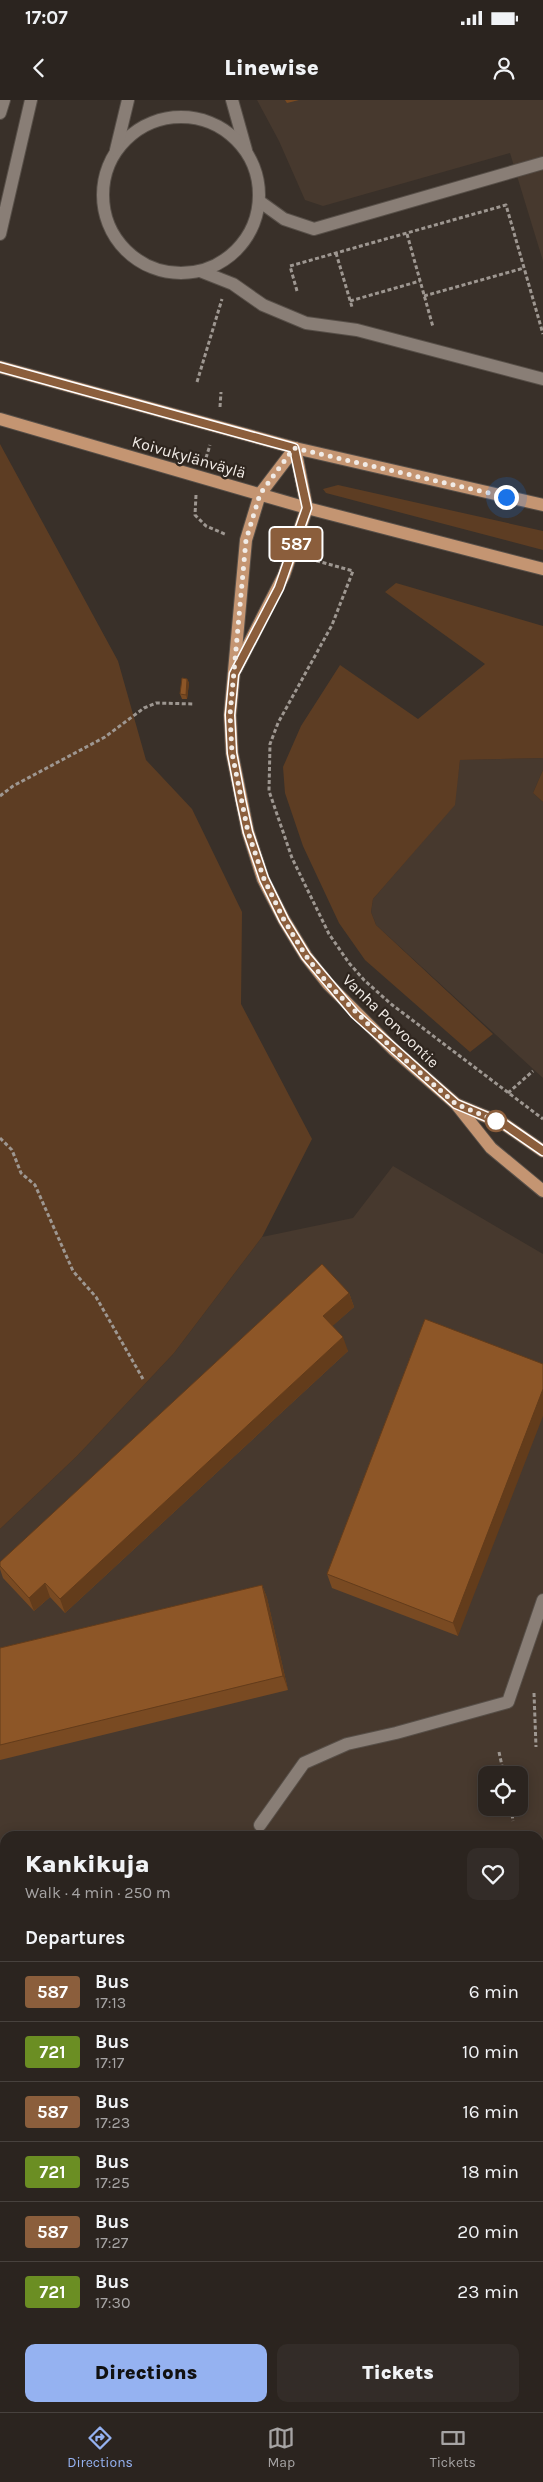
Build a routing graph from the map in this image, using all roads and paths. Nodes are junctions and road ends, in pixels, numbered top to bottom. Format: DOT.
graph roads {
  1 [pos="4,100"];
  2 [pos="31,100"];
  3 [pos="128,100"];
  4 [pos="232,100"];
  5 [pos="0,113"];
  6 [pos="116,150"];
  7 [pos="248,155"];
  8 [pos="537,164"];
  9 [pos="259,201"];
  10 [pos="407,233"];
  11 [pos="0,234"];
  12 [pos="336,253"];
  13 [pos="524,268"];
  14 [pos="200,271"];
  15 [pos="420,280"];
  16 [pos="297,291"];
  17 [pos="424,296"];
  18 [pos="222,300"];
  19 [pos="350,301"];
  20 [pos="352,307"];
  21 [pos="433,327"];
  22 [pos="543,334"];
  23 [pos="0,366"];
  24 [pos="543,379"];
  25 [pos="197,382"];
  26 [pos="0,419"];
  27 [pos="294,448"];
  28 [pos="260,494"];
  29 [pos="543,505"];
  30 [pos="307,508"];
  31 [pos="543,569"];
  32 [pos="353,572"];
  33 [pos="234,674"];
  34 [pos="194,704"];
  35 [pos="0,796"];
  36 [pos="533,1071"];
  37 [pos="508,1093"];
  38 [pos="456,1104"];
  39 [pos="543,1119"];
  40 [pos="1,1139"];
  41 [pos="0,1144"];
  42 [pos="543,1151"];
  43 [pos="543,1191"];
  44 [pos="143,1379"];
  45 [pos="543,1600"];
  46 [pos="535,1686"];
  47 [pos="536,1747"];
  48 [pos="499,1752"];
  49 [pos="502,1766"];
  50 [pos="512,1816"];
  51 [pos="513,1821"];
  52 [pos="260,1825"];
  1 -- 5 [label="street"];
  2 -- 11 [label="street"];
  3 -- 6 [label="street"];
  4 -- 7 [label="street"];
  6 -- 7 [label="street"];
  6 -- 14 [label="street"];
  7 -- 9 [label="street"];
  8 -- 9 [label="street"];
  9 -- 14 [label="street"];
  10 -- 12 [label="path"];
  10 -- 13 [label="path"];
  10 -- 15 [label="path"];
  12 -- 16 [label="path"];
  12 -- 19 [label="path"];
  13 -- 17 [label="path"];
  13 -- 22 [label="path"];
  14 -- 24 [label="street"];
  15 -- 17 [label="path"];
  15 -- 19 [label="path"];
  17 -- 21 [label="path"];
  18 -- 25 [label="path"];
  19 -- 20 [label="path"];
  23 -- 27 [label="main road"];
  26 -- 28 [label="main road, Koivukylänväylä"];
  27 -- 28 [label="main road, Vanha Porvoontie"];
  27 -- 29 [label="main road"];
  27 -- 30 [label="main road, Vanha Porvoontie"];
  28 -- 30 [label="main road, Koivukylänväylä"];
  28 -- 33 [label="main road, Vanha Porvoontie"];
  30 -- 31 [label="main road, Koivukylänväylä"];
  30 -- 33 [label="main road, Vanha Porvoontie"];
  32 -- 37 [label="path"];
  33 -- 38 [label="main road, Vanha Porvoontie"];
  34 -- 35 [label="path"];
  36 -- 37 [label="path"];
  37 -- 39 [label="path"];
  38 -- 42 [label="main road, Vanha Porvoontie"];
  38 -- 43 [label="main road, Vanha Porvoontie"];
  40 -- 41 [label="path"];
  40 -- 44 [label="path"];
  45 -- 52 [label="street"];
  46 -- 47 [label="path"];
  48 -- 49 [label="path"];
  50 -- 51 [label="path"];
}
